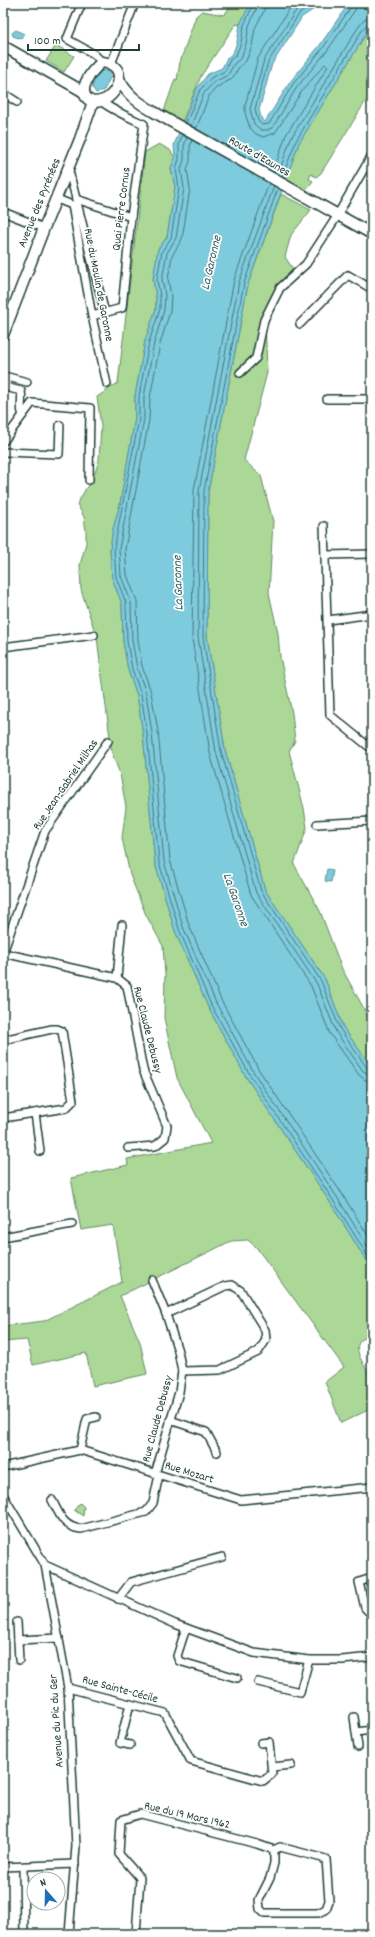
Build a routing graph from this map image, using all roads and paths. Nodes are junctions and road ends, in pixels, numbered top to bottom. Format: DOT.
graph roads {
  1 [pos="82,3"];
  2 [pos="135,3"];
  3 [pos="3,46"];
  4 [pos="106,63"];
  5 [pos="119,79"];
  6 [pos="86,82"];
  7 [pos="71,85"];
  8 [pos="84,92"];
  9 [pos="3,93"];
  10 [pos="104,99"];
  11 [pos="134,100"];
  12 [pos="17,102"];
  13 [pos="118,110"];
  14 [pos="372,155"];
  15 [pos="68,167"];
  16 [pos="57,199"];
  17 [pos="76,199"];
  18 [pos="3,212"];
  19 [pos="337,214"];
  20 [pos="131,217"];
  21 [pos="44,228"];
  22 [pos="372,234"];
  23 [pos="372,289"];
  24 [pos="104,312"];
  25 [pos="92,316"];
  26 [pos="300,324"];
  27 [pos="3,335"];
  28 [pos="240,373"];
  29 [pos="5,382"];
  30 [pos="27,382"];
  31 [pos="107,384"];
  32 [pos="327,399"];
  33 [pos="372,399"];
  34 [pos="23,415"];
  35 [pos="60,425"];
  36 [pos="3,442"];
  37 [pos="3,452"];
  38 [pos="89,480"];
  39 [pos="324,526"];
  40 [pos="372,554"];
  41 [pos="324,555"];
  42 [pos="372,614"];
  43 [pos="328,620"];
  44 [pos="94,635"];
  45 [pos="3,647"];
  46 [pos="108,742"];
  47 [pos="372,746"];
  48 [pos="372,821"];
  49 [pos="317,824"];
  50 [pos="122,925"];
  51 [pos="3,953"];
  52 [pos="117,978"];
  53 [pos="3,1040"];
  54 [pos="35,1113"];
  55 [pos="3,1118"];
  56 [pos="128,1148"];
  57 [pos="40,1151"];
  58 [pos="72,1224"];
  59 [pos="3,1237"];
  60 [pos="152,1280"];
  61 [pos="166,1314"];
  62 [pos="182,1371"];
  63 [pos="96,1417"];
  64 [pos="170,1420"];
  65 [pos="80,1450"];
  66 [pos="217,1452"];
  67 [pos="3,1467"];
  68 [pos="157,1474"];
  69 [pos="372,1487"];
  70 [pos="3,1495"];
  71 [pos="52,1500"];
  72 [pos="222,1557"];
  73 [pos="45,1565"];
  74 [pos="372,1578"];
  75 [pos="118,1599"];
  76 [pos="372,1615"];
  77 [pos="17,1622"];
  78 [pos="186,1628"];
  79 [pos="59,1638"];
  80 [pos="18,1640"];
  81 [pos="372,1657"];
  82 [pos="19,1660"];
  83 [pos="309,1660"];
  84 [pos="237,1678"];
  85 [pos="258,1682"];
  86 [pos="68,1688"];
  87 [pos="130,1704"];
  88 [pos="354,1717"];
  89 [pos="372,1730"];
  90 [pos="356,1732"];
  91 [pos="261,1743"];
  92 [pos="130,1745"];
  93 [pos="358,1747"];
  94 [pos="291,1765"];
  95 [pos="272,1767"];
  96 [pos="274,1850"];
  97 [pos="75,1864"];
  98 [pos="3,1867"];
  99 [pos="23,1867"];
  100 [pos="24,1934"];
  101 [pos="69,1934"];
  102 [pos="136,1934"];
  1 -- 4 [label="street"];
  2 -- 4 [label="street"];
  3 -- 7 [label="main road"];
  4 -- 5 [label="main road"];
  4 -- 6 [label="main road"];
  5 -- 10 [label="main road"];
  5 -- 11 [label="main road, Route d'Eaunes"];
  6 -- 7 [label="main road"];
  6 -- 8 [label="main road"];
  7 -- 8 [label="main road"];
  8 -- 10 [label="main road"];
  9 -- 12 [label="street"];
  10 -- 11 [label="main road, Route d'Eaunes"];
  10 -- 13 [label="street"];
  10 -- 13 [label="street, Quai Pierre Cornus"];
  10 -- 15 [label="main road, Avenue des Pyrénées"];
  11 -- 19 [label="main road, Route d'Eaunes"];
  13 -- 20 [label="street, Quai Pierre Cornus"];
  14 -- 19 [label="street"];
  15 -- 16 [label="main road, Avenue des Pyrénées"];
  15 -- 17 [label="street"];
  16 -- 21 [label="main road, Avenue des Pyrénées"];
  16 -- 25 [label="street, Rue du Moulin de Garonne"];
  17 -- 20 [label="street"];
  17 -- 24 [label="street"];
  18 -- 21 [label="street"];
  19 -- 22 [label="main road, Route d'Eaunes"];
  19 -- 28 [label="street"];
  20 -- 24 [label="street, Quai Pierre Cornus"];
  21 -- 27 [label="main road, Avenue des Pyrénées"];
  23 -- 26 [label="street"];
  24 -- 25 [label="street"];
  25 -- 31 [label="street, Rue du Moulin de Garonne"];
  29 -- 30 [label="street"];
  29 -- 34 [label="street"];
  32 -- 33 [label="street"];
  34 -- 36 [label="street"];
  34 -- 38 [label="street"];
  35 -- 37 [label="street"];
  39 -- 41 [label="street"];
  40 -- 41 [label="street"];
  41 -- 43 [label="street"];
  42 -- 43 [label="street"];
  43 -- 47 [label="street"];
  44 -- 45 [label="street"];
  46 -- 51 [label="street, Rue Jean-Gabriel Milhas"];
  48 -- 49 [label="street"];
  50 -- 52 [label="street"];
  51 -- 52 [label="street, Rue Claude Debussy"];
  52 -- 56 [label="street, Rue Claude Debussy"];
  53 -- 54 [label="street"];
  54 -- 55 [label="street"];
  54 -- 57 [label="street"];
  58 -- 59 [label="street"];
  60 -- 61 [label="street, Rue Claude Debussy"];
  61 -- 62 [label="street, Rue Claude Debussy"];
  61 -- 62 [label="street"];
  62 -- 64 [label="street, Rue Claude Debussy"];
  63 -- 65 [label="street"];
  64 -- 66 [label="street"];
  64 -- 68 [label="street, Rue Claude Debussy"];
  65 -- 67 [label="street"];
  65 -- 68 [label="street, Rue Mozart"];
  68 -- 69 [label="street, Rue Mozart"];
  68 -- 71 [label="street, Rue Claude Debussy"];
  70 -- 73 [label="street, Avenue du Pic du Ger"];
  72 -- 75 [label="street"];
  73 -- 75 [label="street"];
  73 -- 79 [label="street, Avenue du Pic du Ger"];
  74 -- 76 [label="street"];
  75 -- 78 [label="street"];
  77 -- 80 [label="street"];
  78 -- 83 [label="street"];
  78 -- 84 [label="street"];
  79 -- 80 [label="street"];
  79 -- 86 [label="street, Avenue du Pic du Ger"];
  80 -- 82 [label="street"];
  81 -- 83 [label="street"];
  83 -- 85 [label="street"];
  86 -- 87 [label="street, Rue Sainte-Cécile"];
  86 -- 97 [label="street, Avenue du Pic du Ger"];
  87 -- 92 [label="street"];
  87 -- 95 [label="street, Rue Sainte-Cécile"];
  88 -- 90 [label="street"];
  89 -- 90 [label="street"];
  90 -- 93 [label="street"];
  91 -- 95 [label="street"];
  94 -- 95 [label="street"];
  96 -- 96 [label="street"];
  96 -- 102 [label="street, Rue du 19 Mars 1962"];
  97 -- 99 [label="street"];
  97 -- 101 [label="street, Avenue du Pic du Ger"];
  98 -- 99 [label="street"];
  99 -- 100 [label="street"];
}
